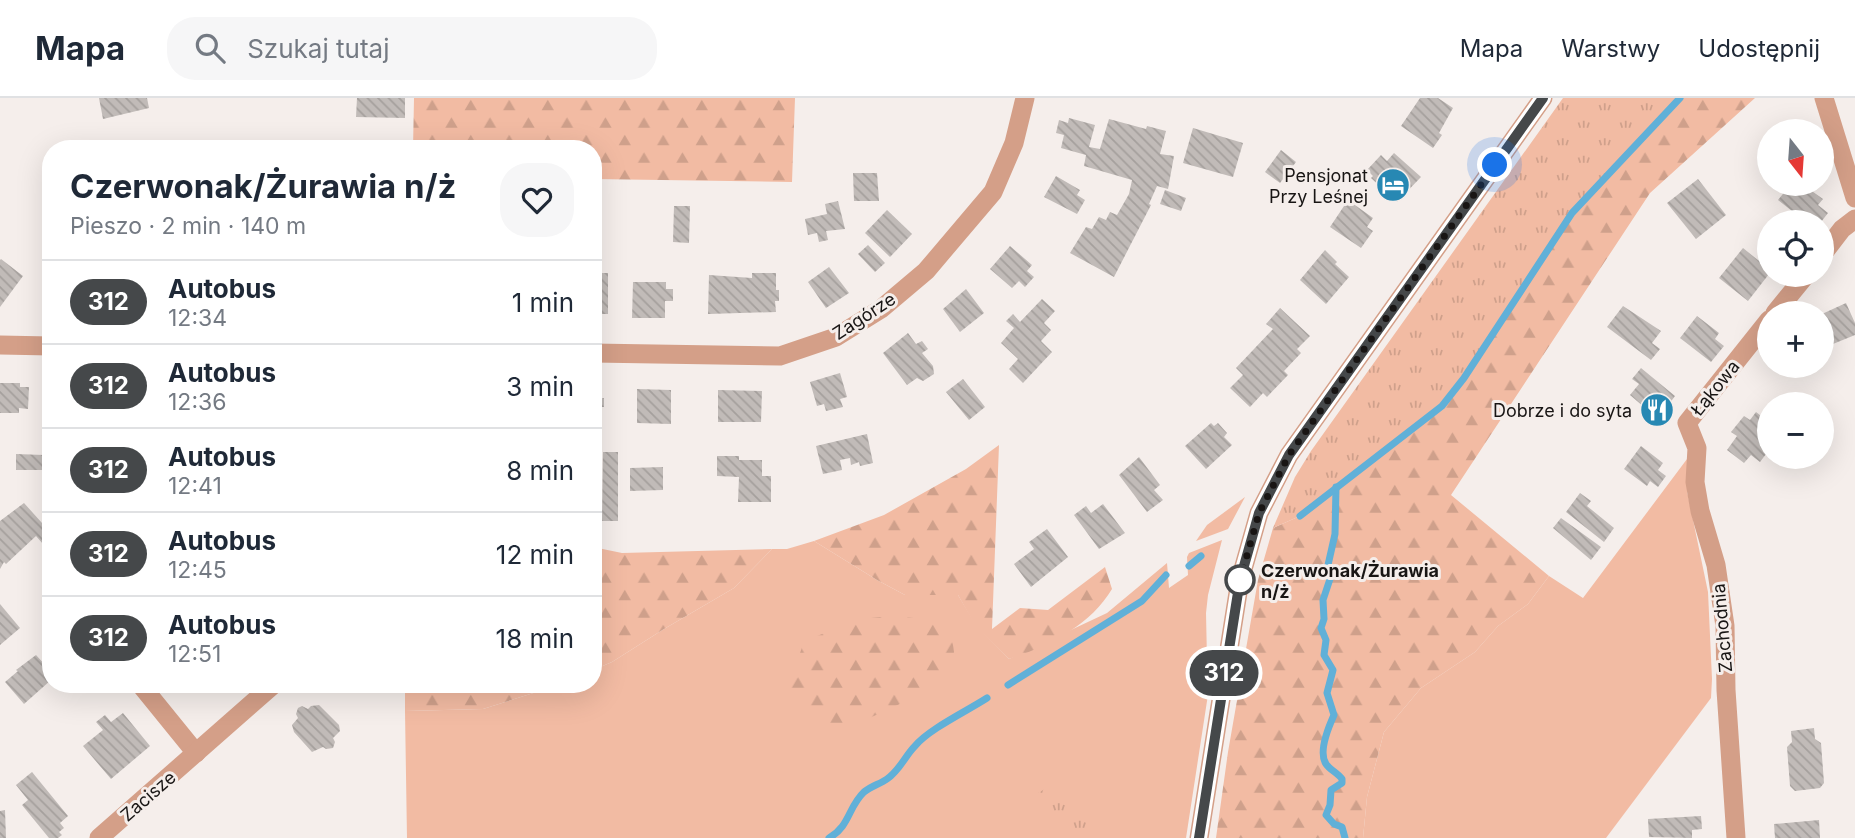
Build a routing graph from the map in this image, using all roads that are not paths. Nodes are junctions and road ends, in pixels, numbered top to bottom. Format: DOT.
graph roads {
  1 [pos="1025,98"];
  2 [pos="1543,98"];
  3 [pos="1824,98"];
  4 [pos="1855,198"];
  5 [pos="1855,219"];
  6 [pos="1834,239"];
  7 [pos="1796,287"];
  8 [pos="1785,301"];
  9 [pos="1757,335"];
  10 [pos="0,345"];
  11 [pos="42,346"];
  12 [pos="602,353"];
  13 [pos="1687,423"];
  14 [pos="147,693"];
  15 [pos="264,693"];
  16 [pos="196,753"];
  17 [pos="99,838"];
  18 [pos="1199,838"];
  19 [pos="1736,838"];
  1 -- 12 [label="street, Zagórze"];
  2 -- 18 [label="street"];
  3 -- 4 [label="street"];
  5 -- 6 [label="street"];
  7 -- 8 [label="street"];
  9 -- 13 [label="street, Łąkowa"];
  10 -- 11 [label="street"];
  13 -- 19 [label="street, Zachodnia"];
  14 -- 16 [label="street"];
  15 -- 16 [label="street, Zacisze"];
  16 -- 17 [label="street, Zacisze"];
}
